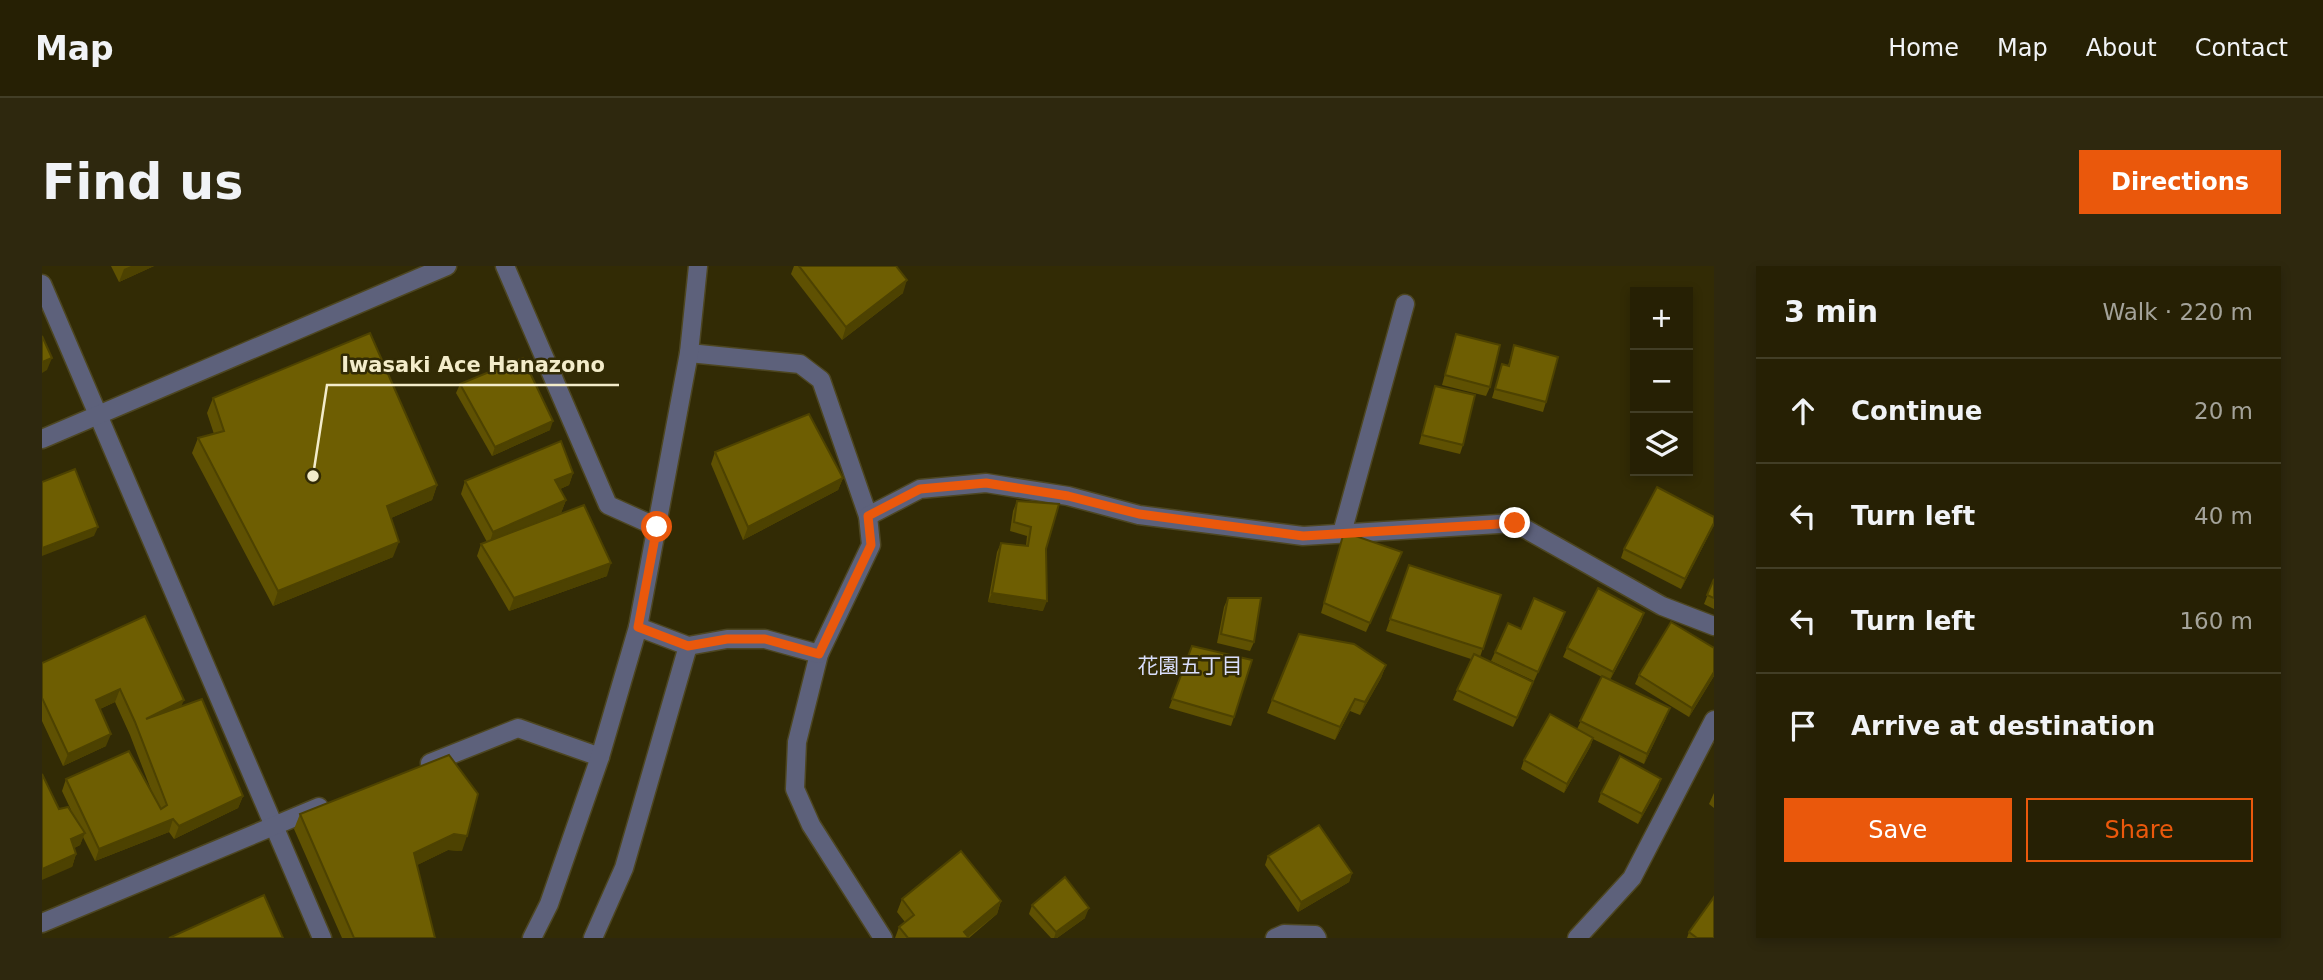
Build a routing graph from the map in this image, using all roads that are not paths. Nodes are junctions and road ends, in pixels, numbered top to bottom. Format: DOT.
graph roads {
  1 [pos="447,266"];
  2 [pos="505,266"];
  3 [pos="698,266"];
  4 [pos="42,284"];
  5 [pos="1405,304"];
  6 [pos="689,353"];
  7 [pos="98,416"];
  8 [pos="42,439"];
  9 [pos="868,516"];
  10 [pos="657,527"];
  11 [pos="1342,533"];
  12 [pos="1714,626"];
  13 [pos="638,627"];
  14 [pos="688,646"];
  15 [pos="819,654"];
  16 [pos="1714,720"];
  17 [pos="600,757"];
  18 [pos="415,769"];
  19 [pos="337,800"];
  20 [pos="272,826"];
  21 [pos="42,923"];
  22 [pos="322,938"];
  23 [pos="532,938"];
  24 [pos="593,938"];
  25 [pos="883,938"];
  26 [pos="1275,938"];
  27 [pos="1317,938"];
  28 [pos="1577,938"];
  1 -- 7 [label="street"];
  2 -- 10 [label="street"];
  3 -- 6 [label="street"];
  4 -- 7 [label="street"];
  5 -- 11 [label="street"];
  6 -- 9 [label="street"];
  6 -- 10 [label="street"];
  7 -- 8 [label="street"];
  7 -- 20 [label="street"];
  9 -- 11 [label="street"];
  9 -- 15 [label="street"];
  10 -- 13 [label="street"];
  11 -- 12 [label="street"];
  13 -- 14 [label="street"];
  13 -- 17 [label="street"];
  14 -- 15 [label="street"];
  14 -- 24 [label="street"];
  15 -- 25 [label="street"];
  16 -- 28 [label="street"];
  17 -- 18 [label="street"];
  17 -- 23 [label="street"];
  19 -- 20 [label="street"];
  20 -- 21 [label="street"];
  20 -- 22 [label="street"];
  26 -- 27 [label="street"];
}
